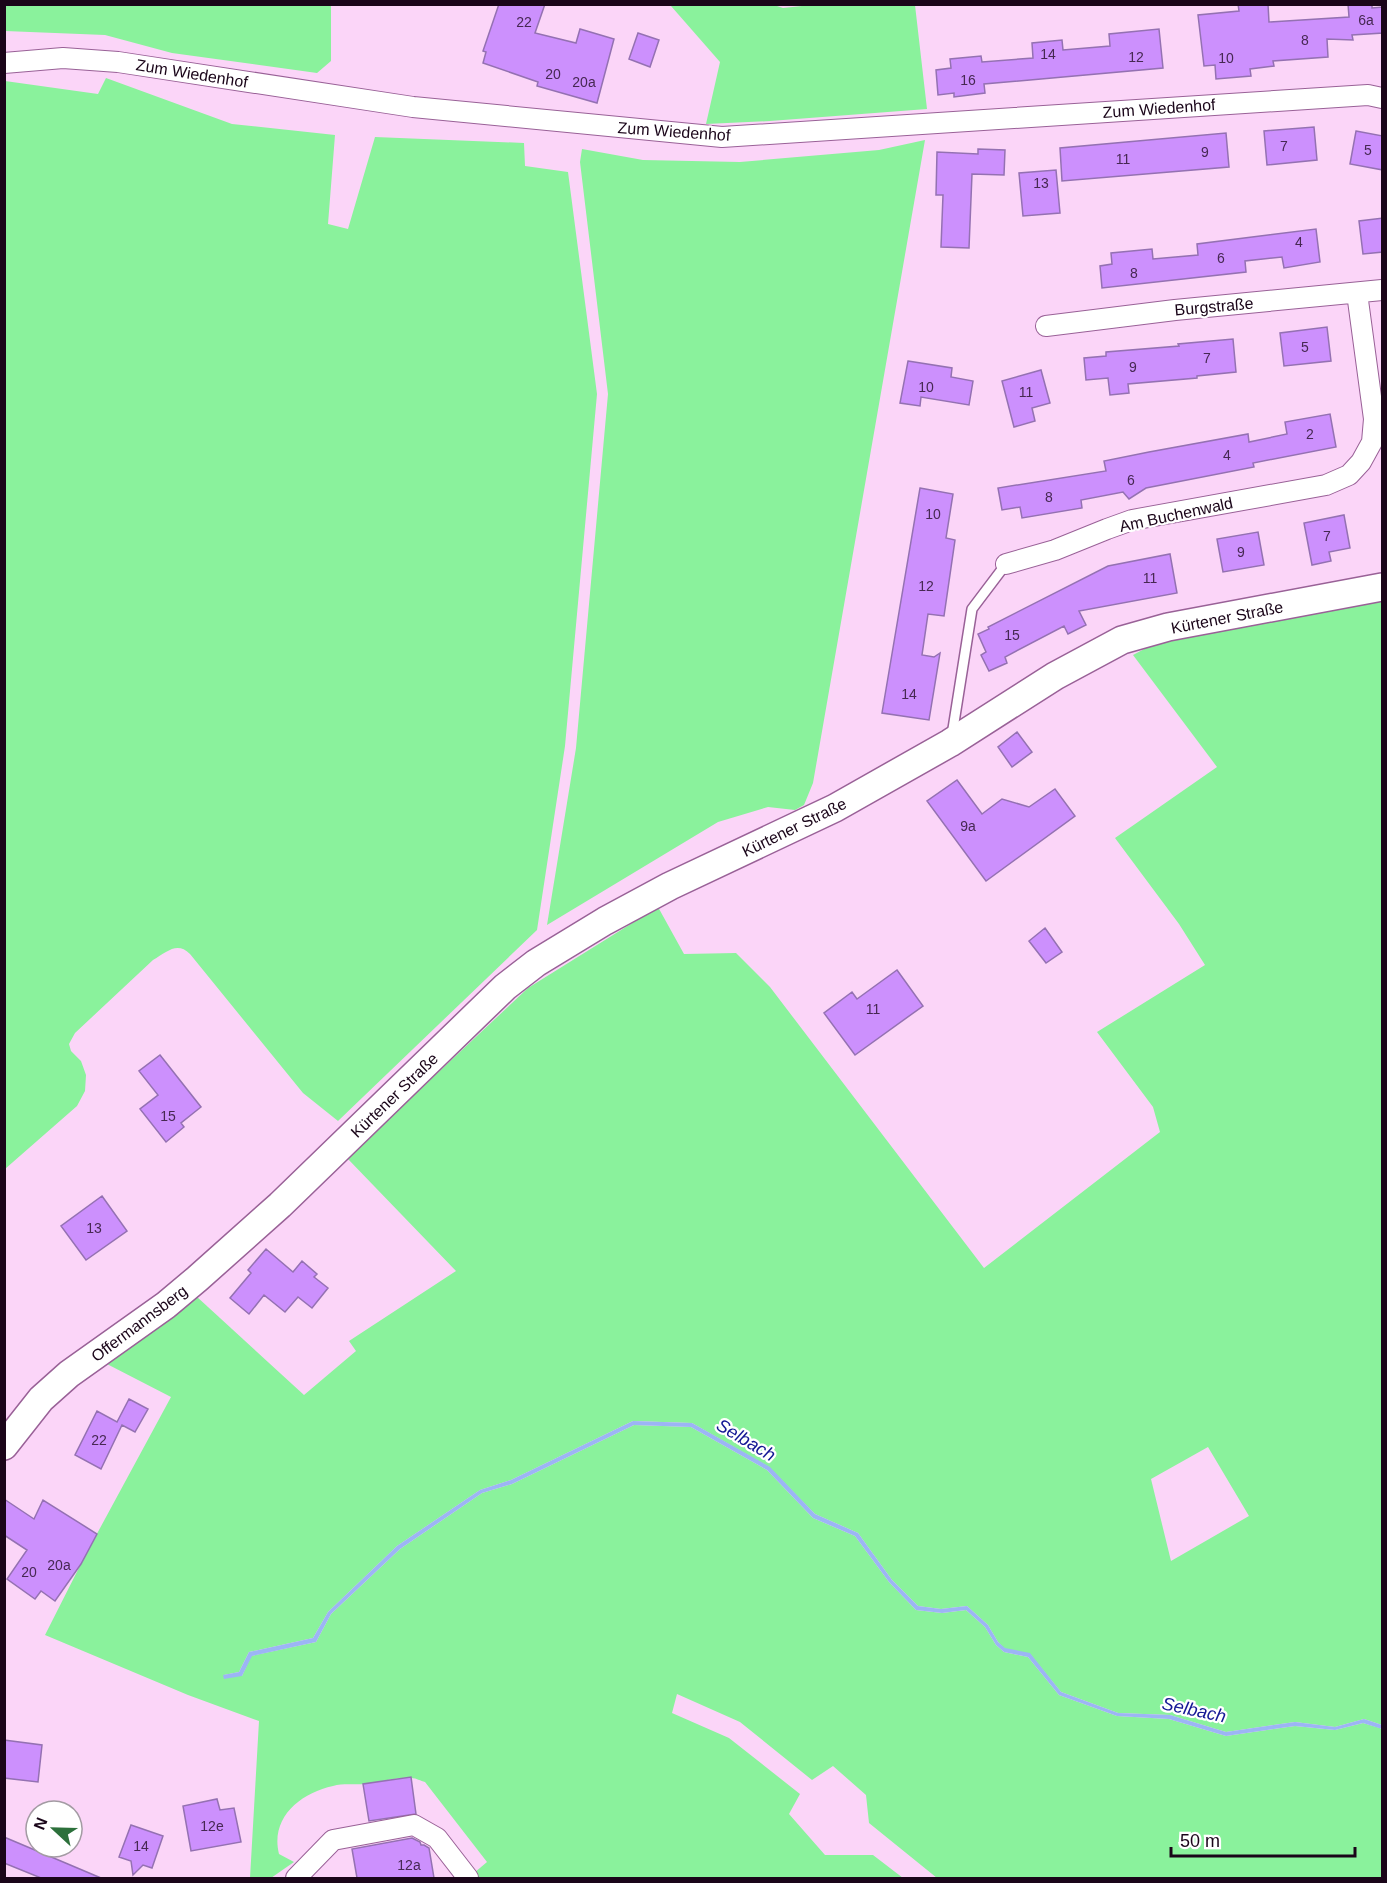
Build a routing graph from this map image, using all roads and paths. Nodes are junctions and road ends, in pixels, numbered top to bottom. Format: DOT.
graph roads {
  1 [pos="4,63"];
  2 [pos="1383,98"];
  3 [pos="1383,290"];
  4 [pos="1357,293"];
  5 [pos="1046,326"];
  6 [pos="1006,564"];
  7 [pos="1383,587"];
  8 [pos="950,743"];
  9 [pos="280,1205"];
  10 [pos="4,1446"];
  11 [pos="296,1878"];
  12 [pos="468,1878"];
  1 -- 2 [label="street, Zum Wiedenhof"];
  3 -- 4 [label="street, Burgstraße"];
  4 -- 5 [label="street, Burgstraße"];
  4 -- 6 [label="street, Am Buchenwald"];
  6 -- 8 [label="lane, Am Buchenwald"];
  7 -- 8 [label="street, Kürtener Straße"];
  8 -- 9 [label="street, Kürtener Straße"];
  9 -- 10 [label="street, Offermannsberg"];
  11 -- 12 [label="street"];
}
